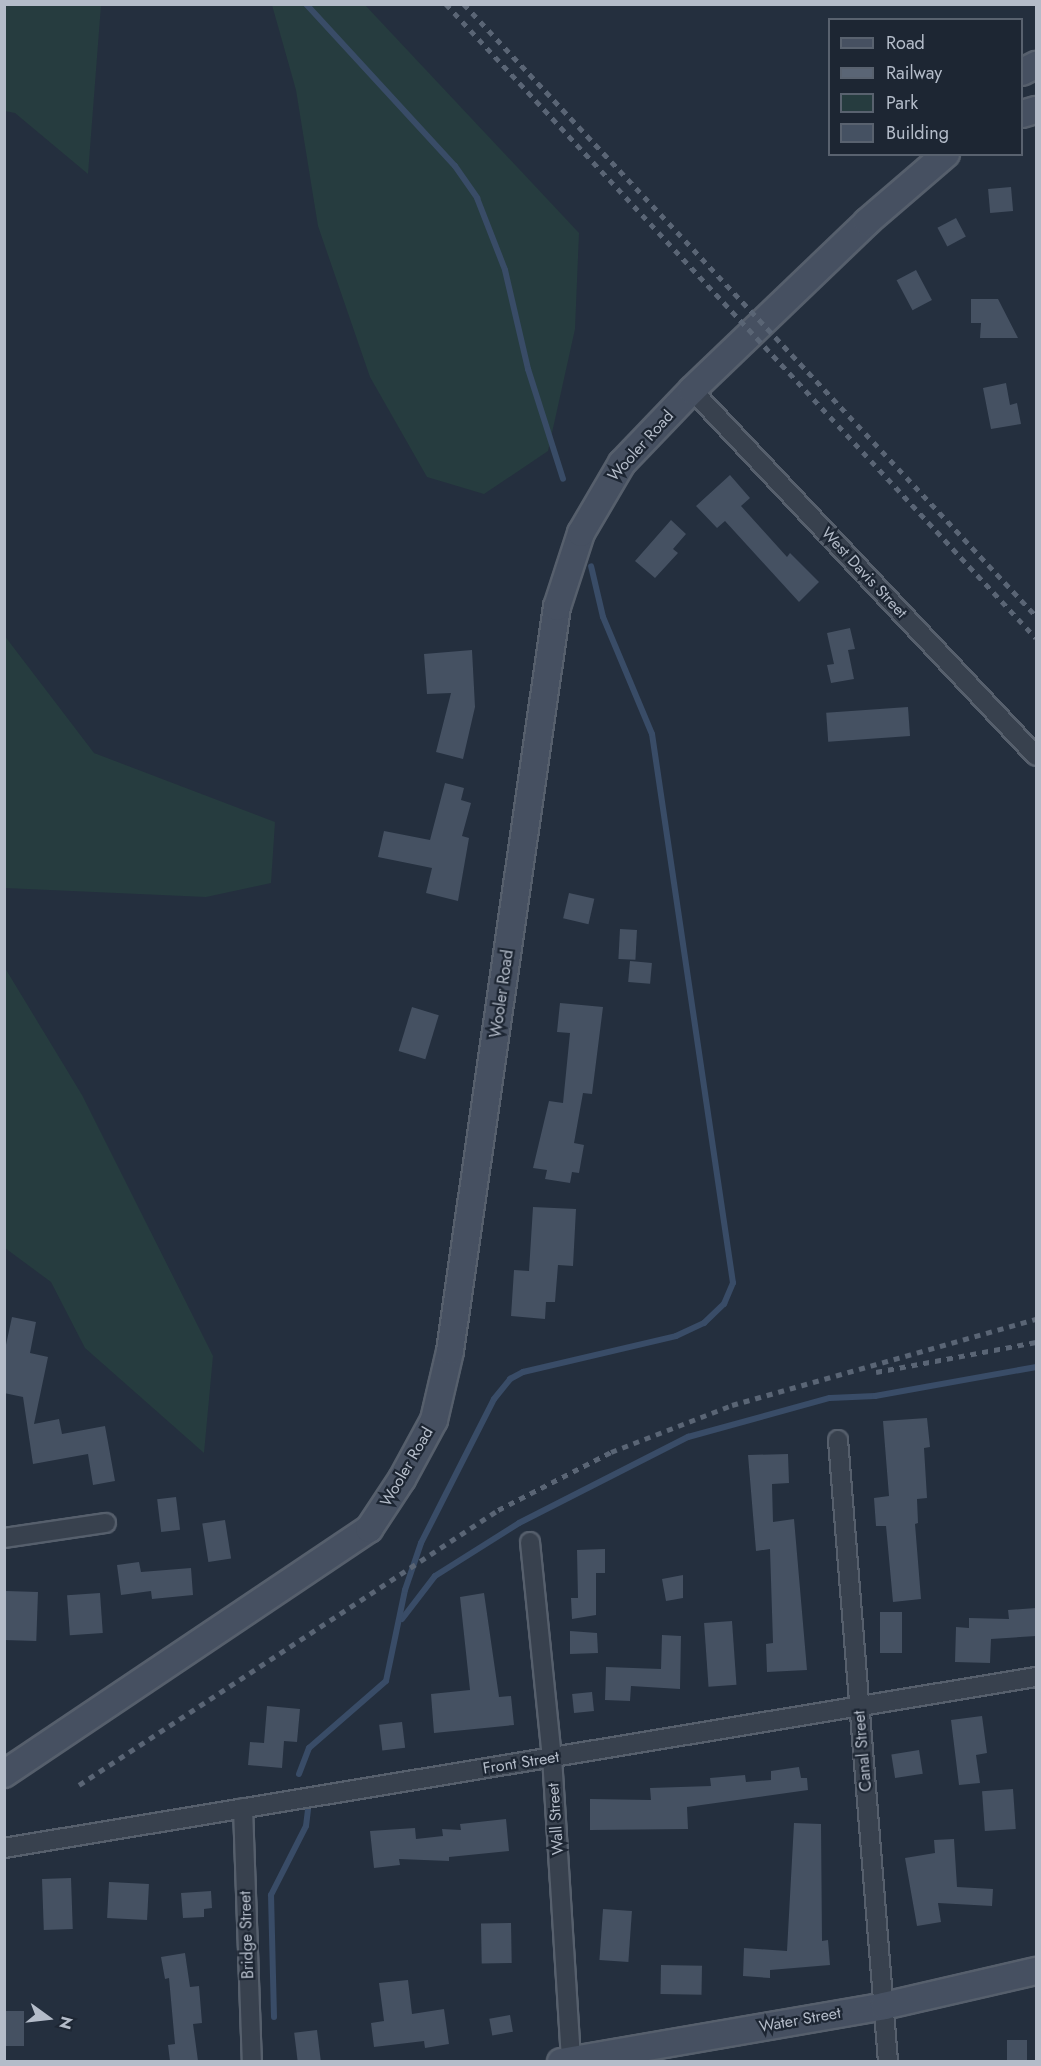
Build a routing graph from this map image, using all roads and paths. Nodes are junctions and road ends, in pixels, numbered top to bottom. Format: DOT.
graph roads {
  1 [pos="944,156"];
  2 [pos="692,390"];
  3 [pos="1036,756"];
  4 [pos="838,1440"];
  5 [pos="106,1524"];
  6 [pos="4,1538"];
  7 [pos="530,1542"];
  8 [pos="1036,1677"];
  9 [pos="860,1705"];
  10 [pos="552,1757"];
  11 [pos="4,1774"];
  12 [pos="243,1808"];
  13 [pos="4,1848"];
  14 [pos="1036,1971"];
  15 [pos="884,2006"];
  16 [pos="252,2061"];
  17 [pos="568,2061"];
  18 [pos="888,2061"];
  1 -- 2 [label="street, Wooler Road"];
  2 -- 3 [label="street, West Davis Street"];
  2 -- 11 [label="street, Wooler Road"];
  4 -- 9 [label="street, Canal Street"];
  5 -- 6 [label="street"];
  7 -- 10 [label="street, Wall Street"];
  8 -- 9 [label="street, Front Street"];
  9 -- 10 [label="street, Front Street"];
  9 -- 15 [label="street, Canal Street"];
  10 -- 12 [label="street, Front Street"];
  10 -- 17 [label="street, Wall Street"];
  12 -- 13 [label="street, Front Street"];
  12 -- 16 [label="street, Bridge Street"];
  14 -- 15 [label="street, Water Street"];
  15 -- 17 [label="street, Water Street"];
  15 -- 18 [label="street, Canal Street"];
}
